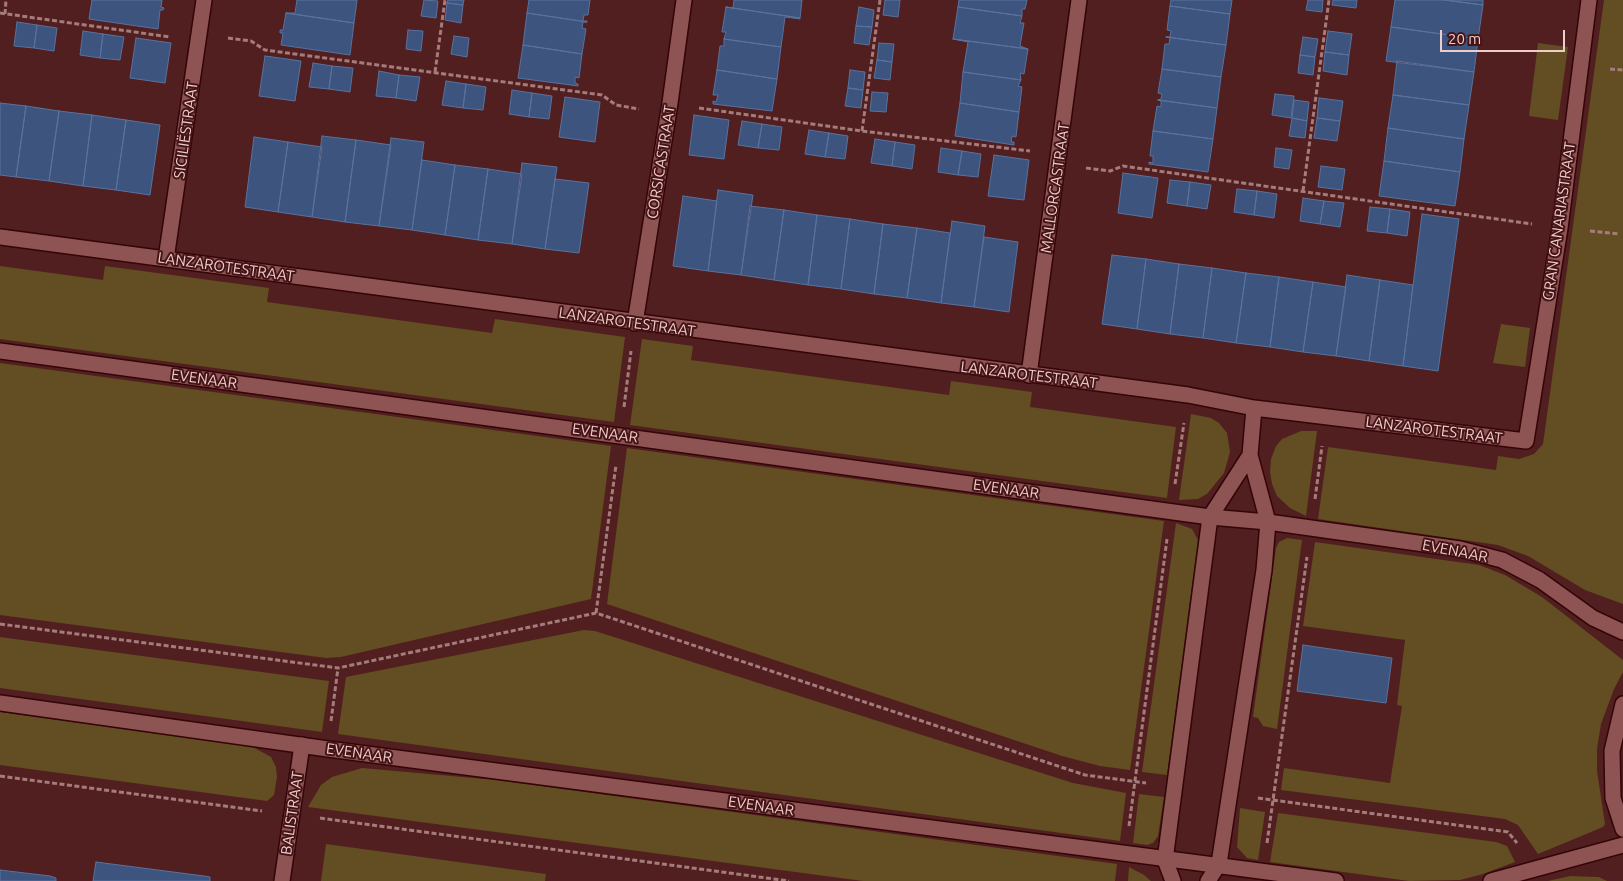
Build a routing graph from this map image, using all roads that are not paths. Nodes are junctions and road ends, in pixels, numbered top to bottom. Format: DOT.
graph roads {
  1 [pos="204,0"];
  2 [pos="684,0"];
  3 [pos="1079,0"];
  4 [pos="1589,0"];
  5 [pos="0,237"];
  6 [pos="166,259"];
  7 [pos="635,323"];
  8 [pos="0,351"];
  9 [pos="1029,375"];
  10 [pos="1254,408"];
  11 [pos="1526,441"];
  12 [pos="1250,455"];
  13 [pos="1210,517"];
  14 [pos="1268,522"];
  15 [pos="1623,632"];
  16 [pos="0,703"];
  17 [pos="1623,704"];
  18 [pos="302,745"];
  19 [pos="1623,829"];
  20 [pos="1623,845"];
  21 [pos="1165,860"];
  22 [pos="1219,864"];
  23 [pos="282,881"];
  24 [pos="1173,881"];
  25 [pos="1208,881"];
  26 [pos="1336,881"];
  27 [pos="1491,881"];
  1 -- 6 [label="street, SICILIËSTRAAT"];
  2 -- 7 [label="street, CORSICASTRAAT"];
  3 -- 9 [label="street, MALLORCASTRAAT"];
  4 -- 11 [label="street, GRAN CANARIASTRAAT"];
  5 -- 6 [label="street, LANZAROTESTRAAT"];
  6 -- 7 [label="street, LANZAROTESTRAAT"];
  7 -- 9 [label="street, LANZAROTESTRAAT"];
  8 -- 13 [label="street, EVENAAR"];
  9 -- 10 [label="street, LANZAROTESTRAAT"];
  10 -- 11 [label="street, LANZAROTESTRAAT"];
  10 -- 12 [label="street"];
  12 -- 13 [label="street"];
  12 -- 14 [label="street"];
  13 -- 14 [label="street, EVENAAR"];
  13 -- 21 [label="street"];
  14 -- 15 [label="street, EVENAAR"];
  14 -- 22 [label="street"];
  16 -- 18 [label="street, EVENAAR"];
  17 -- 19 [label="street"];
  18 -- 21 [label="street, EVENAAR"];
  18 -- 23 [label="street, BALISTRAAT"];
  20 -- 27 [label="street"];
  21 -- 22 [label="street, EVENAAR"];
  21 -- 24 [label="street"];
  22 -- 25 [label="street"];
  22 -- 26 [label="street, EVENAAR"];
}
